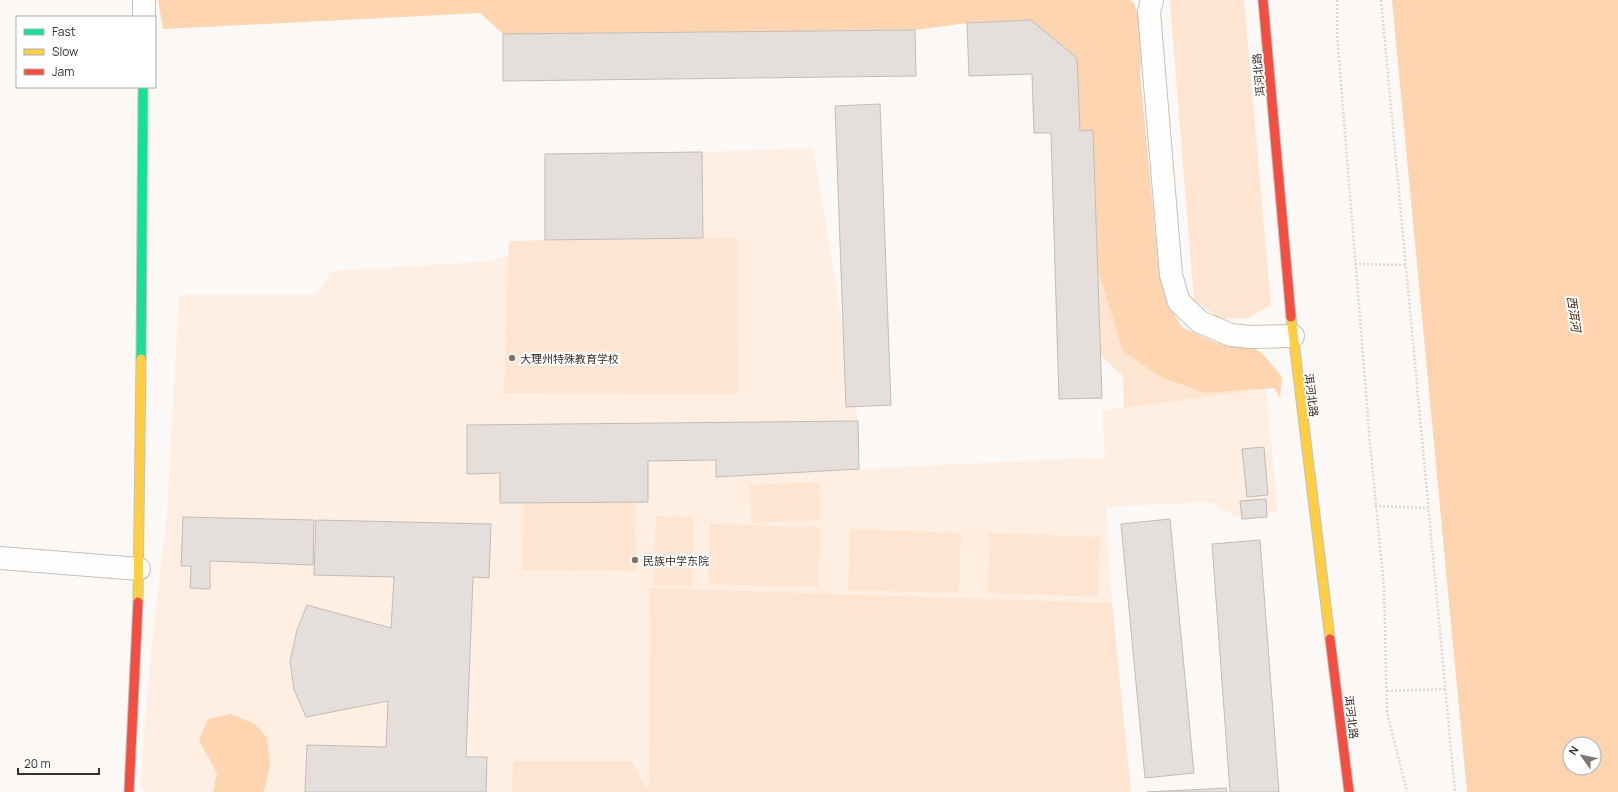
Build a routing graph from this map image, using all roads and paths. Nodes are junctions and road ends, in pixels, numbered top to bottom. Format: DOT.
graph roads {
  1 [pos="144,0"];
  2 [pos="1263,0"];
  3 [pos="1337,0"];
  4 [pos="1381,0"];
  5 [pos="1147,4"];
  6 [pos="144,16"];
  7 [pos="143,88"];
  8 [pos="1355,264"];
  9 [pos="1406,265"];
  10 [pos="1293,336"];
  11 [pos="1375,506"];
  12 [pos="1428,508"];
  13 [pos="0,558"];
  14 [pos="139,569"];
  15 [pos="1445,689"];
  16 [pos="1386,691"];
  17 [pos="129,792"];
  18 [pos="1349,792"];
  19 [pos="1408,792"];
  20 [pos="1455,792"];
  1 -- 6 [label="street"];
  2 -- 10 [label="street, 洱河北路"];
  3 -- 8 [label="path"];
  4 -- 9 [label="path"];
  5 -- 10 [label="street"];
  7 -- 14 [label="street"];
  8 -- 9 [label="path"];
  8 -- 11 [label="path"];
  9 -- 12 [label="path"];
  10 -- 18 [label="street, 洱河北路"];
  11 -- 12 [label="path"];
  11 -- 16 [label="path"];
  12 -- 15 [label="path"];
  13 -- 14 [label="street"];
  14 -- 17 [label="street"];
  15 -- 16 [label="path"];
  15 -- 20 [label="path"];
  16 -- 19 [label="path"];
}
